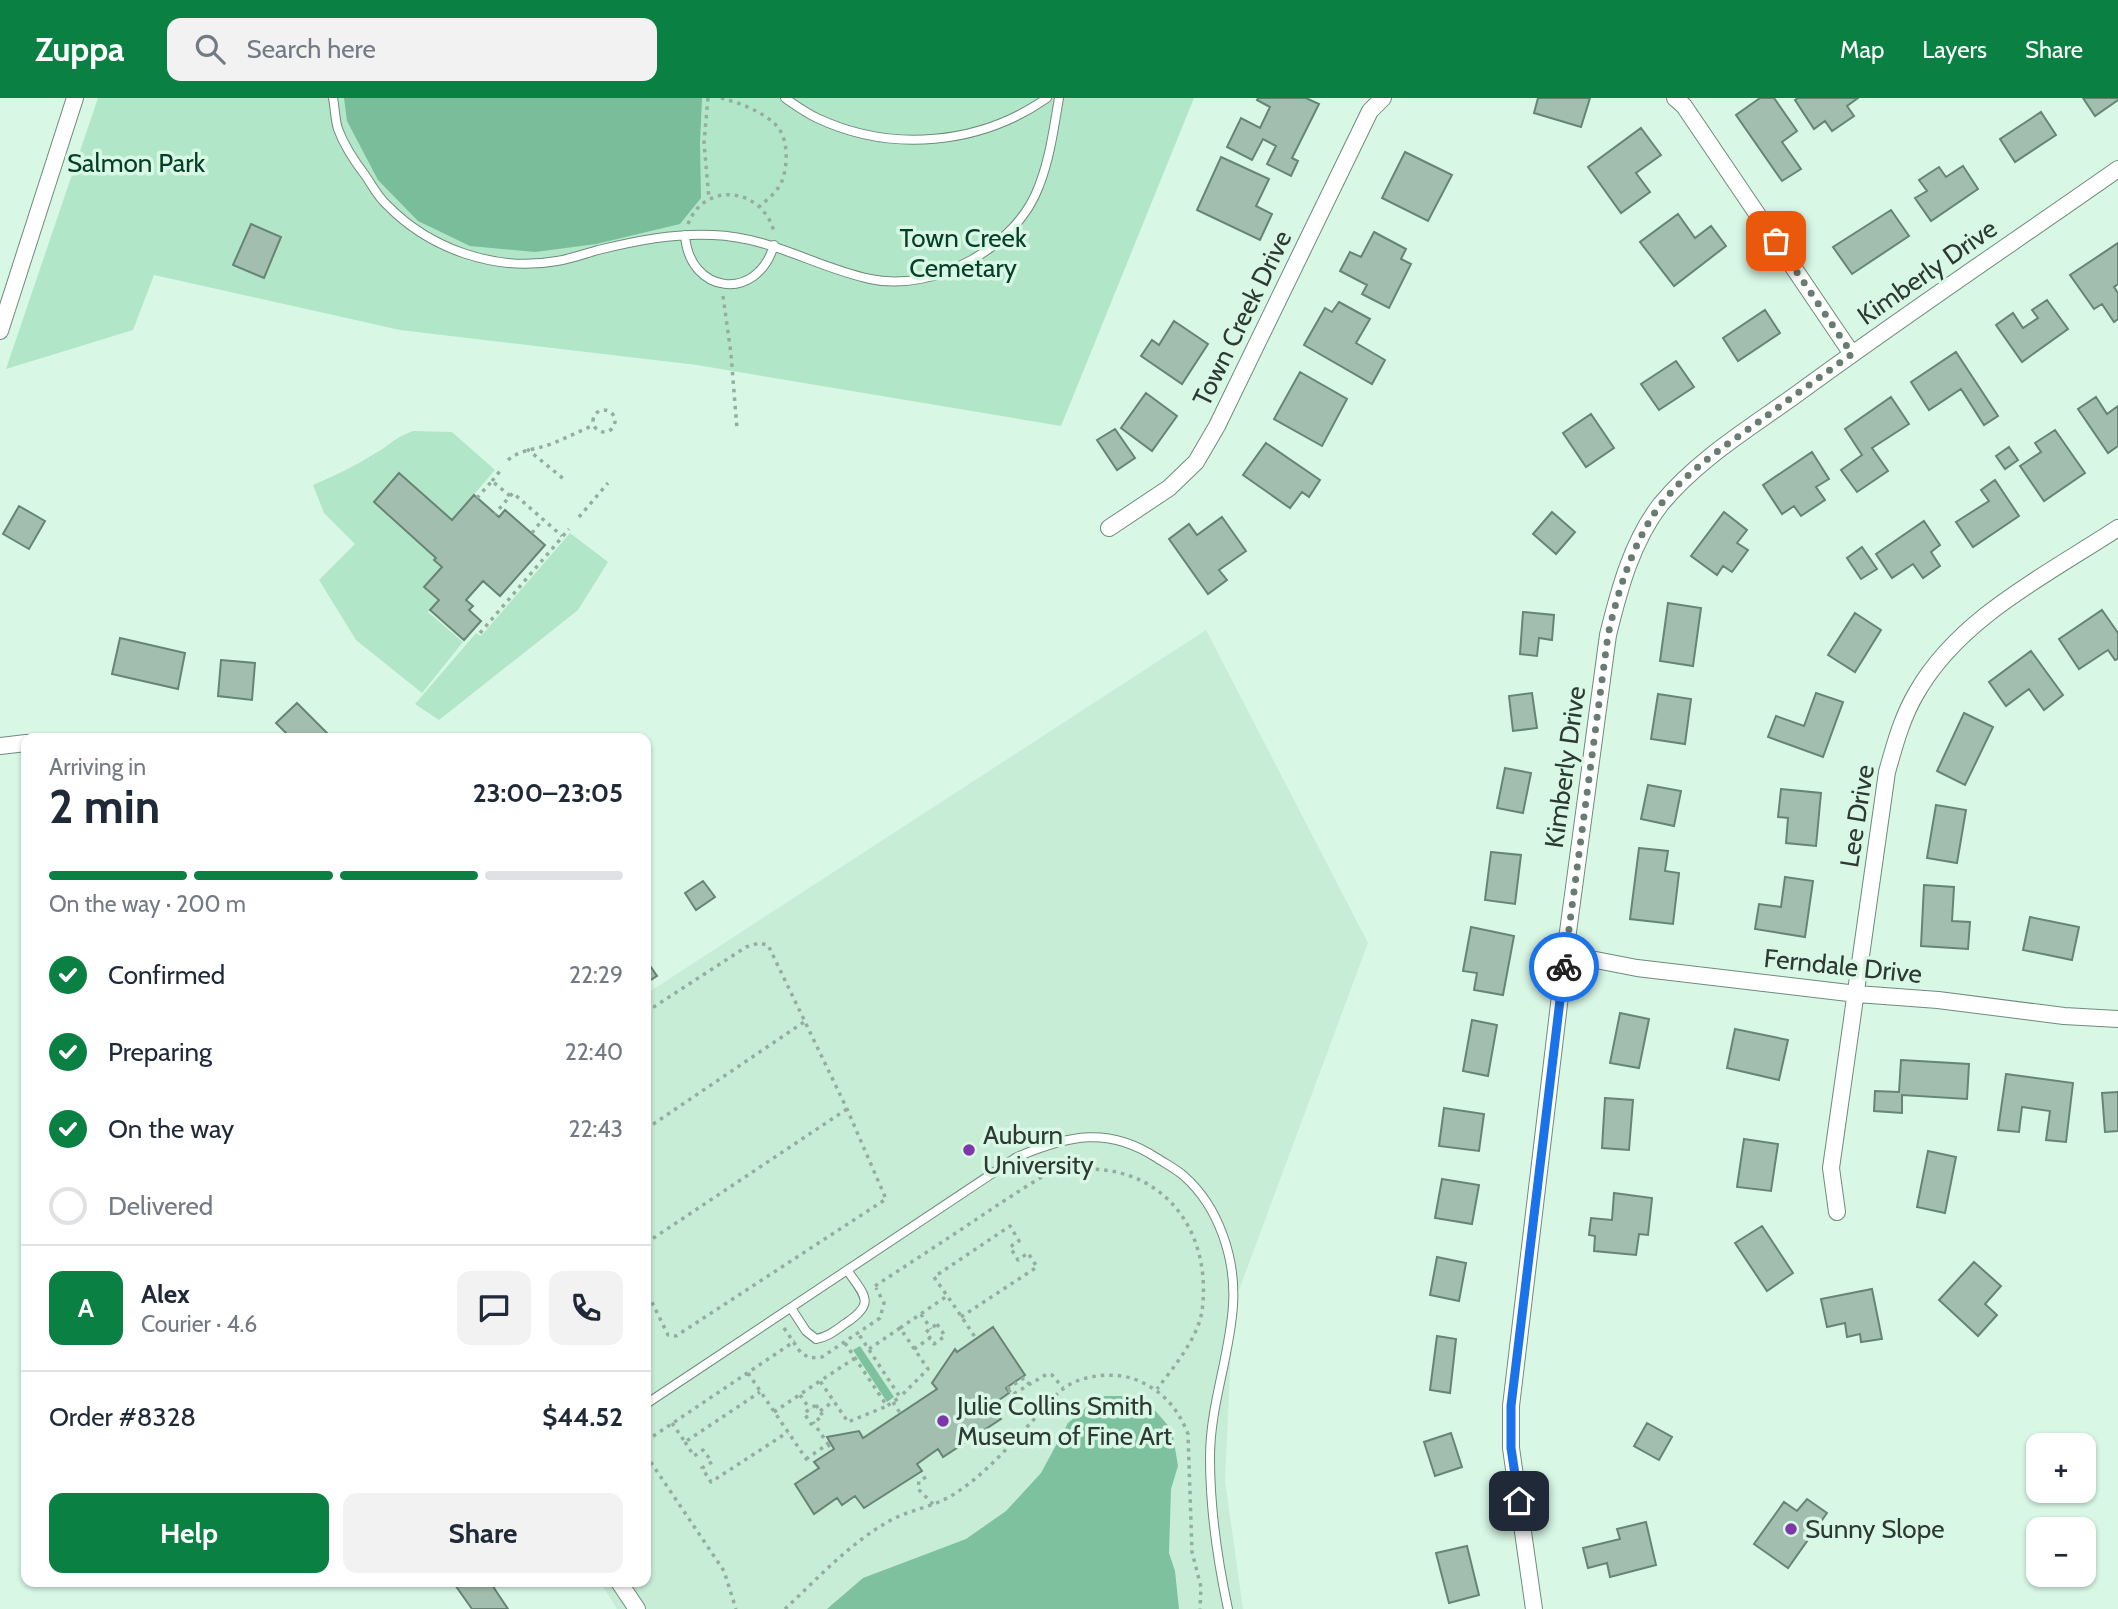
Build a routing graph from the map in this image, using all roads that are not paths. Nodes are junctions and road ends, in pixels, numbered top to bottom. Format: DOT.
graph roads {
  1 [pos="75,98"];
  2 [pos="333,98"];
  3 [pos="785,98"];
  4 [pos="1047,98"];
  5 [pos="1059,98"];
  6 [pos="1382,98"];
  7 [pos="1685,101"];
  8 [pos="2118,169"];
  9 [pos="685,235"];
  10 [pos="774,245"];
  11 [pos="0,331"];
  12 [pos="1852,354"];
  13 [pos="1109,528"];
  14 [pos="2118,528"];
  15 [pos="21,744"];
  16 [pos="0,746"];
  17 [pos="1565,954"];
  18 [pos="1857,994"];
  19 [pos="2118,1019"];
  20 [pos="1837,1212"];
  21 [pos="847,1270"];
  22 [pos="791,1308"];
  23 [pos="651,1401"];
  24 [pos="623,1587"];
  25 [pos="638,1609"];
  26 [pos="1228,1609"];
  27 [pos="1535,1609"];
  1 -- 11 [label="street"];
  2 -- 9 [label="lane"];
  3 -- 4 [label="lane"];
  5 -- 10 [label="lane"];
  6 -- 13 [label="street, Town Creek Drive"];
  7 -- 12 [label="street"];
  8 -- 12 [label="street, Kimberly Drive"];
  9 -- 10 [label="lane"];
  9 -- 10 [label="lane"];
  12 -- 17 [label="street, Kimberly Drive"];
  14 -- 18 [label="street, Lee Drive"];
  15 -- 16 [label="street"];
  17 -- 18 [label="street, Ferndale Drive"];
  17 -- 27 [label="street, Kimberly Drive"];
  18 -- 19 [label="street, Ferndale Drive"];
  18 -- 20 [label="street, Lee Drive"];
  21 -- 22 [label="lane"];
  21 -- 22 [label="lane"];
  21 -- 26 [label="lane"];
  22 -- 23 [label="lane"];
  24 -- 25 [label="street"];
}
